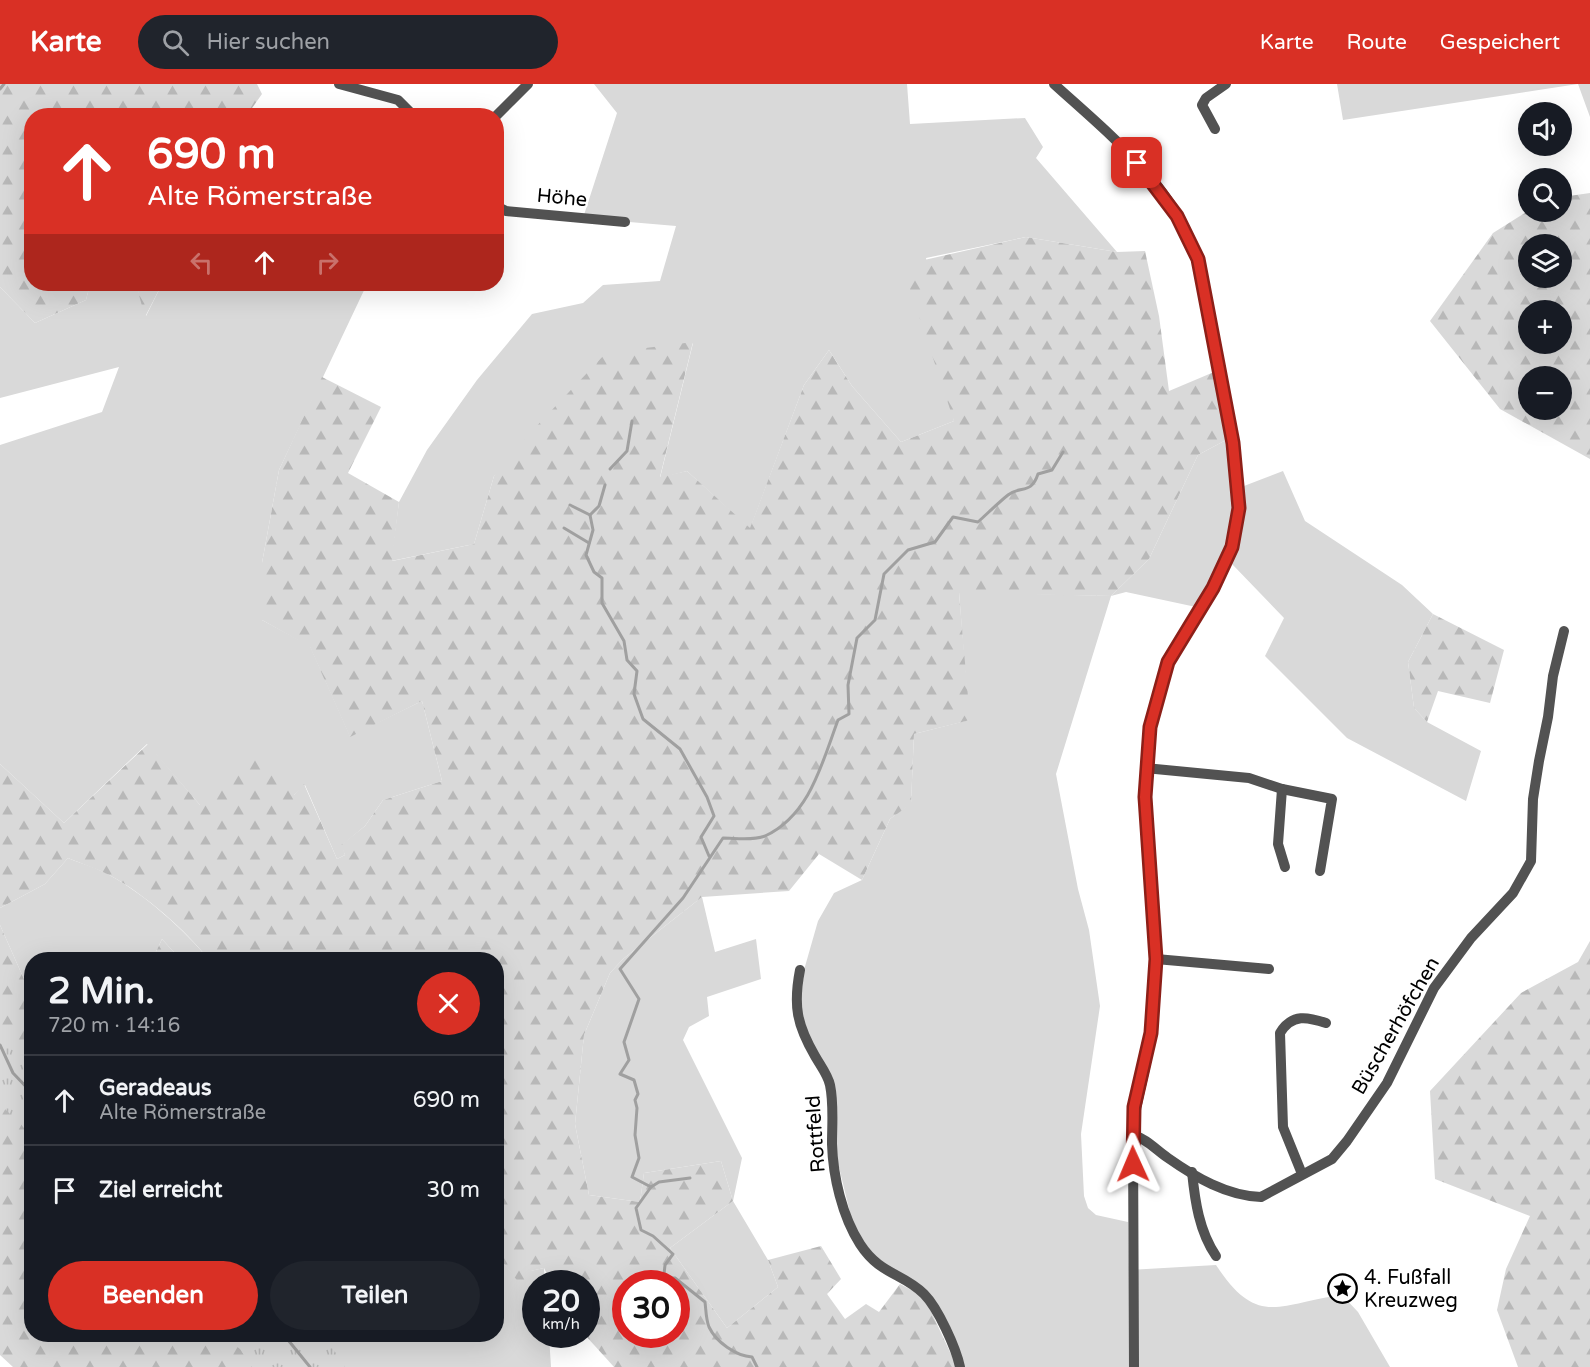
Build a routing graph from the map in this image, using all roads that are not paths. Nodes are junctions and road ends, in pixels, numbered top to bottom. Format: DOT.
graph roads {
  1 [pos="339,84"];
  2 [pos="528,84"];
  3 [pos="1054,84"];
  4 [pos="1226,84"];
  5 [pos="406,108"];
  6 [pos="504,108"];
  7 [pos="1215,129"];
  8 [pos="504,210"];
  9 [pos="625,222"];
  10 [pos="1564,631"];
  11 [pos="1145,768"];
  12 [pos="1282,789"];
  13 [pos="1285,867"];
  14 [pos="1320,871"];
  15 [pos="1156,959"];
  16 [pos="1269,969"];
  17 [pos="800,970"];
  18 [pos="1326,1023"];
  19 [pos="1132,1136"];
  20 [pos="1192,1172"];
  21 [pos="1302,1174"];
  22 [pos="1216,1256"];
  23 [pos="960,1367"];
  24 [pos="1134,1367"];
  1 -- 5 [label="street"];
  2 -- 6 [label="street"];
  3 -- 11 [label="street"];
  4 -- 7 [label="street"];
  8 -- 9 [label="street, Höhe"];
  10 -- 21 [label="street, Büscherhöfchen"];
  11 -- 12 [label="street"];
  11 -- 15 [label="street"];
  12 -- 13 [label="street"];
  12 -- 14 [label="street"];
  15 -- 16 [label="street"];
  15 -- 19 [label="street"];
  17 -- 23 [label="street, Rottfeld"];
  18 -- 21 [label="street"];
  19 -- 20 [label="street, Büscherhöfchen"];
  19 -- 24 [label="street"];
  20 -- 21 [label="street, Büscherhöfchen"];
  20 -- 22 [label="street"];
}
